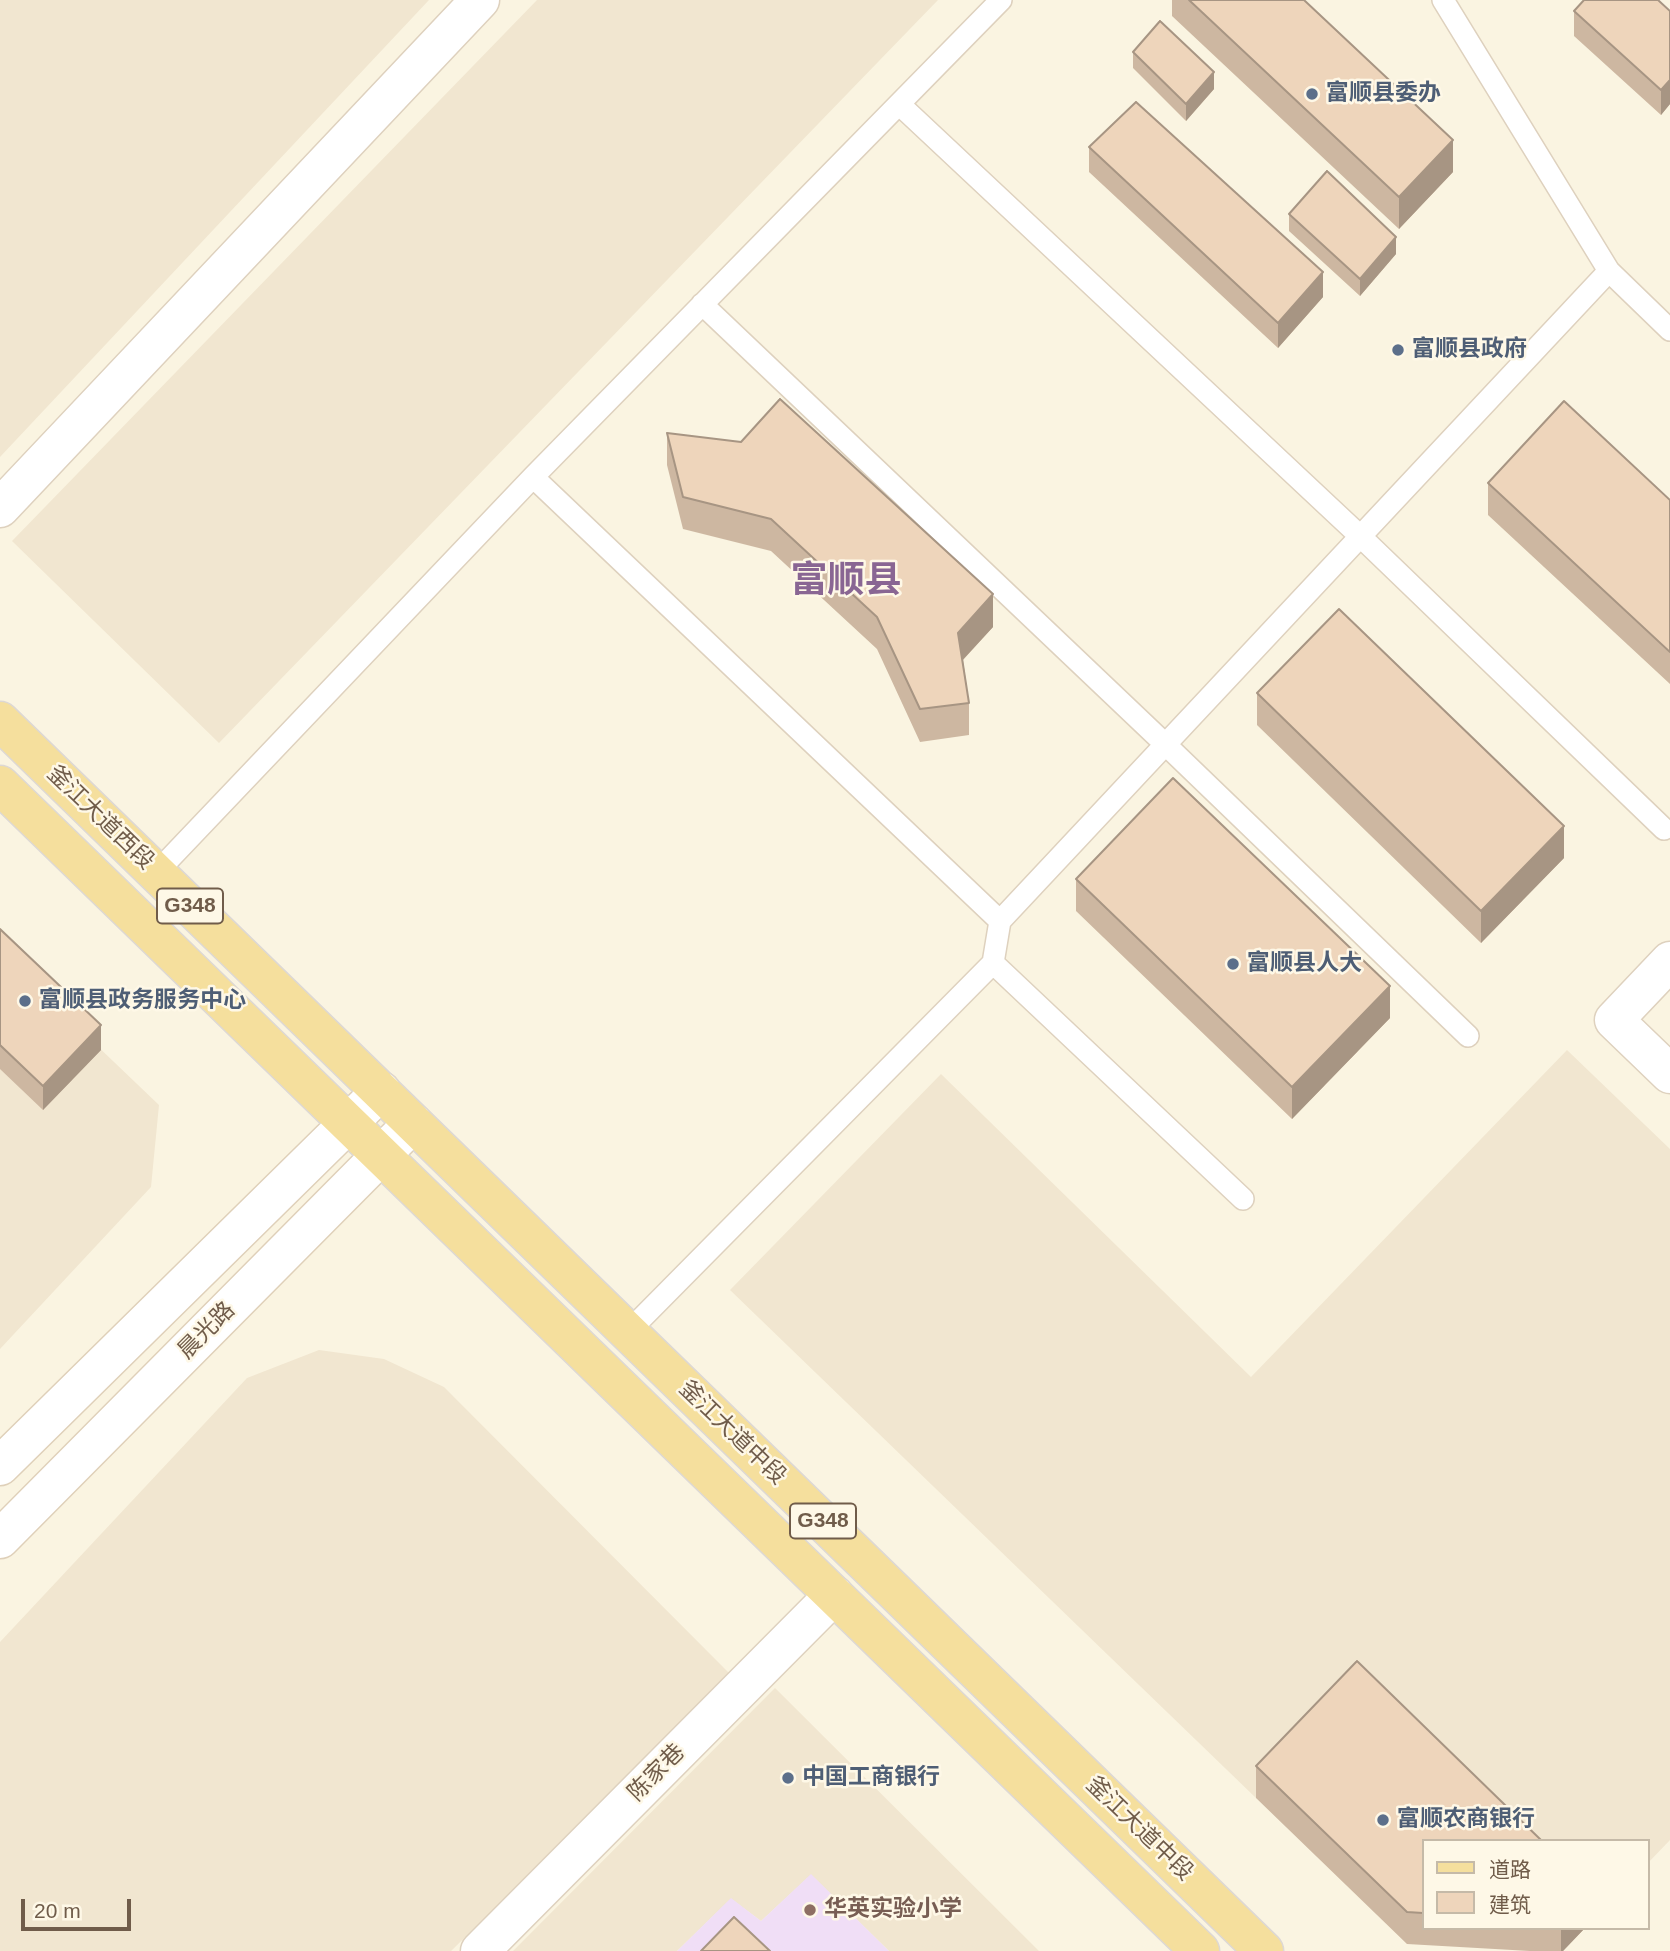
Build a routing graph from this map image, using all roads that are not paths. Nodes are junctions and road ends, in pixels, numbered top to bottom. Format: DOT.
graph roads {
  1 [pos="480,0"];
  2 [pos="1001,0"];
  3 [pos="1443,0"];
  4 [pos="899,104"];
  5 [pos="1609,271"];
  6 [pos="702,304"];
  7 [pos="1670,330"];
  8 [pos="533,477"];
  9 [pos="0,508"];
  10 [pos="1360,536"];
  11 [pos="0,721"];
  12 [pos="1166,744"];
  13 [pos="0,785"];
  14 [pos="1664,829"];
  15 [pos="156,873"];
  16 [pos="1000,920"];
  17 [pos="1670,961"];
  18 [pos="993,963"];
  19 [pos="1468,1035"];
  20 [pos="1670,1074"];
  21 [pos="381,1091"];
  22 [pos="413,1123"];
  23 [pos="347,1124"];
  24 [pos="381,1156"];
  25 [pos="1243,1199"];
  26 [pos="628,1332"];
  27 [pos="0,1466"];
  28 [pos="0,1539"];
  29 [pos="834,1595"];
  30 [pos="480,1951"];
  31 [pos="1200,1951"];
  32 [pos="1264,1951"];
  1 -- 9 [label="street"];
  2 -- 4 [label="lane"];
  3 -- 5 [label="lane"];
  4 -- 6 [label="lane"];
  4 -- 10 [label="lane"];
  5 -- 7 [label="lane"];
  5 -- 10 [label="lane"];
  6 -- 8 [label="lane"];
  6 -- 12 [label="lane"];
  8 -- 15 [label="lane"];
  8 -- 16 [label="lane"];
  10 -- 12 [label="lane"];
  10 -- 14 [label="lane"];
  11 -- 15 [label="main road, 釜江大道西段 / G348"];
  12 -- 16 [label="lane"];
  12 -- 19 [label="lane"];
  13 -- 23 [label="main road, 釜江大道西段 / G348"];
  15 -- 21 [label="main road, 釜江大道西段 / G348"];
  16 -- 18 [label="lane"];
  17 -- 20 [label="street"];
  18 -- 25 [label="lane"];
  18 -- 26 [label="lane"];
  21 -- 22 [label="main road, 釜江大道中段 / G348"];
  21 -- 23 [label="street"];
  22 -- 24 [label="street, 晨光路"];
  22 -- 26 [label="main road, 釜江大道中段 / G348"];
  23 -- 24 [label="main road, 釜江大道中段 / G348"];
  23 -- 27 [label="street"];
  24 -- 28 [label="street, 晨光路"];
  24 -- 29 [label="main road, 釜江大道中段 / G348"];
  26 -- 32 [label="main road, 釜江大道中段 / G348"];
  29 -- 30 [label="street, 陈家巷"];
  29 -- 31 [label="main road, 釜江大道中段 / G348"];
}
